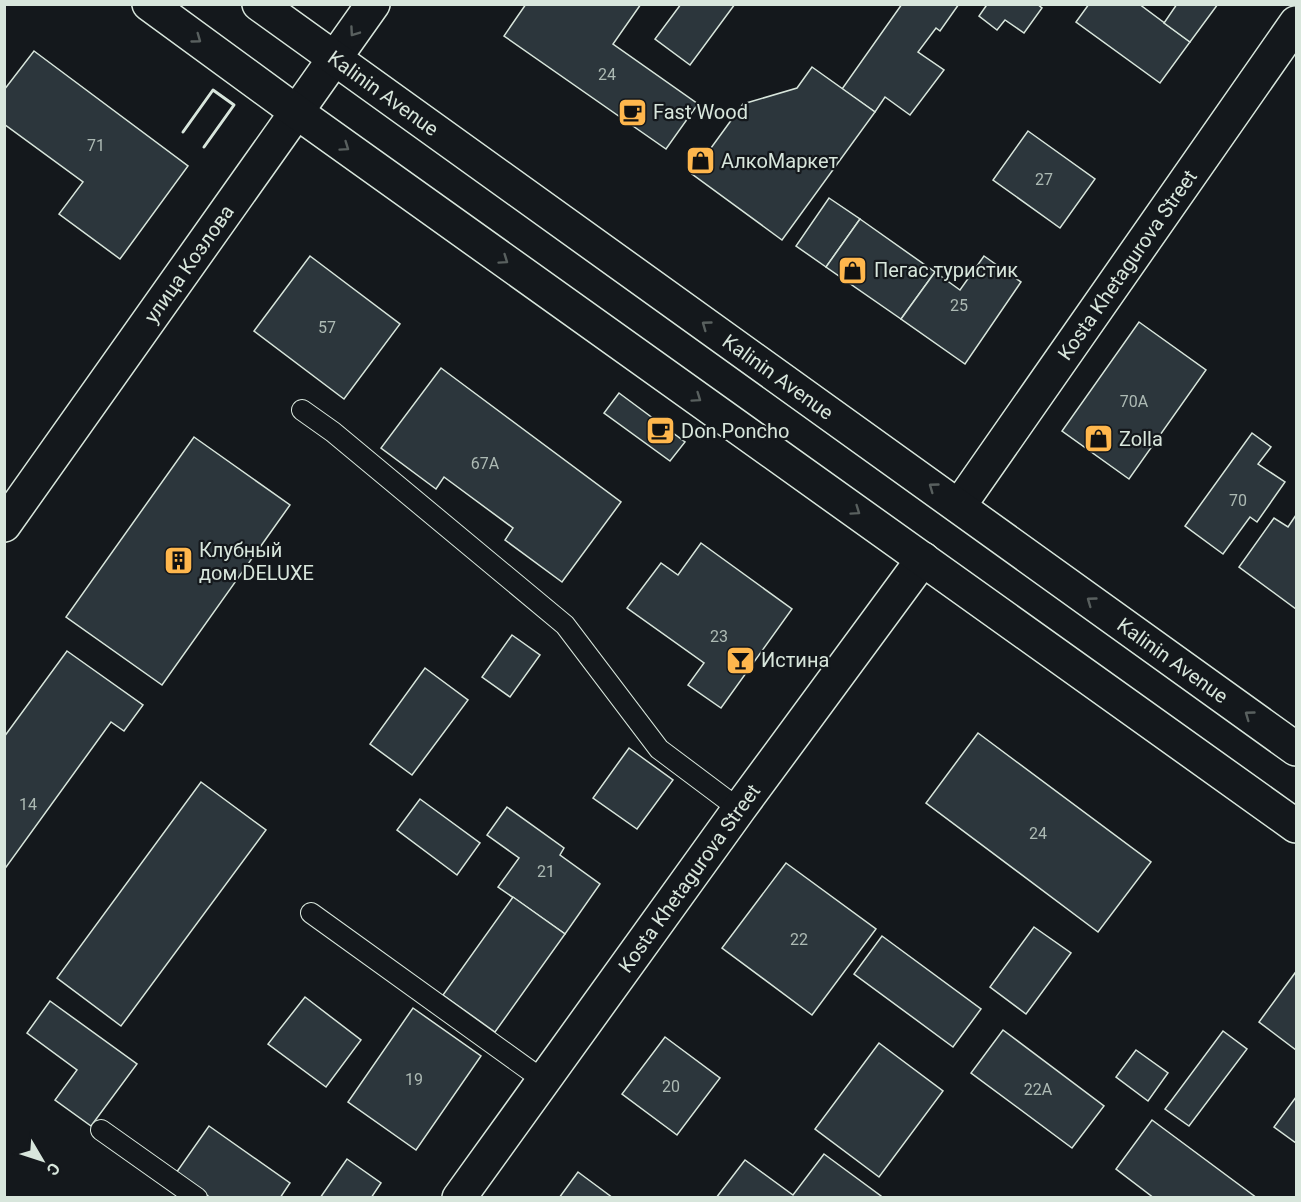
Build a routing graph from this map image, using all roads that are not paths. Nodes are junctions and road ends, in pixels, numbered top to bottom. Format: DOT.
graph roads {
  1 [pos="149,4"];
  2 [pos="259,4"];
  3 [pos="373,4"];
  4 [pos="1296,23"];
  5 [pos="335,59"];
  6 [pos="298,113"];
  7 [pos="302,410"];
  8 [pos="959,506"];
  9 [pos="4,525"];
  10 [pos="923,559"];
  11 [pos="1296,749"];
  12 [pos="739,809"];
  13 [pos="1296,826"];
  14 [pos="311,914"];
  15 [pos="543,1080"];
  16 [pos="101,1130"];
  17 [pos="196,1197"];
  18 [pos="459,1197"];
  1 -- 6 [label="main road, one-way"];
  2 -- 5 [label="main road, Kalinin Avenue"];
  3 -- 5 [label="main road, улица Козлова, one-way"];
  4 -- 8 [label="main road, Kosta Khetagurova Street"];
  5 -- 6 [label="main road, улица Козлова"];
  8 -- 5 [label="main road, Kalinin Avenue, one-way"];
  6 -- 9 [label="main road, улица Козлова"];
  6 -- 10 [label="main road, one-way"];
  7 -- 12 [label="lane"];
  11 -- 8 [label="main road, Kalinin Avenue, one-way"];
  10 -- 12 [label="main road, Kosta Khetagurova Street"];
  10 -- 13 [label="main road"];
  12 -- 15 [label="main road, Kosta Khetagurova Street"];
  14 -- 15 [label="lane"];
  15 -- 18 [label="main road, Kosta Khetagurova Street"];
  16 -- 17 [label="lane"];
}
